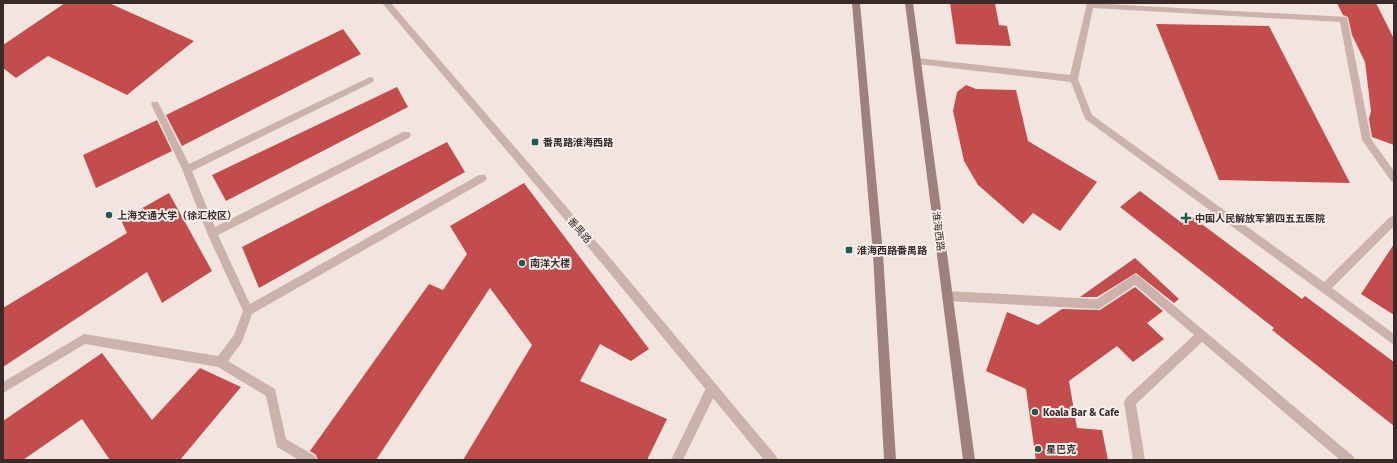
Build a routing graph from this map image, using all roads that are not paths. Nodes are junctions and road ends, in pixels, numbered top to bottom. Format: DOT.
graph roads {
  1 [pos="386,3"];
  2 [pos="856,3"];
  3 [pos="909,3"];
  4 [pos="917,61"];
  5 [pos="1074,79"];
  6 [pos="370,80"];
  7 [pos="156,104"];
  8 [pos="406,135"];
  9 [pos="187,169"];
  10 [pos="482,178"];
  11 [pos="1394,178"];
  12 [pos="1394,220"];
  13 [pos="212,233"];
  14 [pos="1326,288"];
  15 [pos="948,296"];
  16 [pos="248,311"];
  17 [pos="1202,335"];
  18 [pos="1394,340"];
  19 [pos="220,362"];
  20 [pos="3,388"];
  21 [pos="712,388"];
  22 [pos="311,460"];
  23 [pos="677,460"];
  24 [pos="772,460"];
  25 [pos="890,460"];
  26 [pos="969,460"];
  27 [pos="1140,460"];
  28 [pos="1349,460"];
  1 -- 21 [label="street, 番禺路"];
  2 -- 25 [label="main road"];
  3 -- 4 [label="main road, 淮海西路"];
  4 -- 5 [label="street"];
  4 -- 15 [label="main road, 淮海西路"];
  5 -- 11 [label="street"];
  5 -- 14 [label="street"];
  6 -- 9 [label="street"];
  7 -- 9 [label="street"];
  8 -- 13 [label="street"];
  9 -- 13 [label="street"];
  10 -- 16 [label="street"];
  12 -- 14 [label="street"];
  13 -- 16 [label="street"];
  14 -- 18 [label="street"];
  15 -- 17 [label="street"];
  15 -- 26 [label="main road, 淮海西路"];
  16 -- 19 [label="street"];
  17 -- 27 [label="street"];
  17 -- 28 [label="street"];
  19 -- 20 [label="street"];
  19 -- 22 [label="street"];
  21 -- 23 [label="street"];
  21 -- 24 [label="street, 番禺路"];
}
